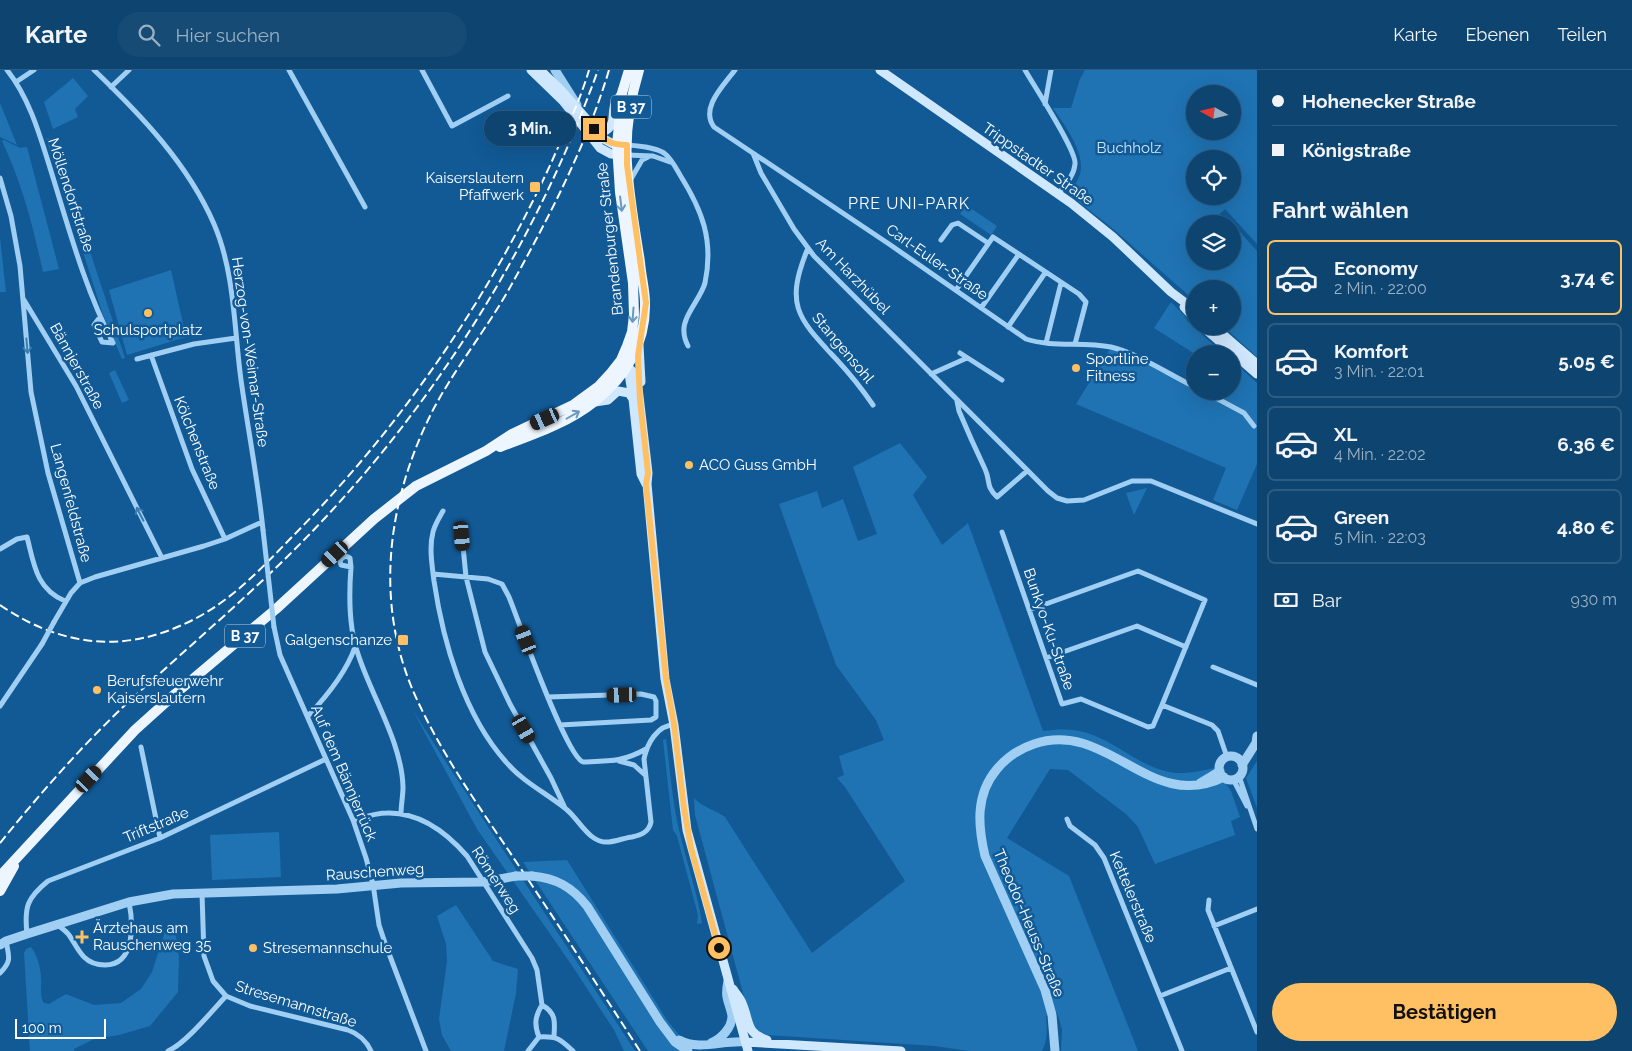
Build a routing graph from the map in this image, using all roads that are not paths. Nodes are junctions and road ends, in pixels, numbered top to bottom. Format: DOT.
graph roads {
  1 [pos="7,70"];
  2 [pos="34,70"];
  3 [pos="94,70"];
  4 [pos="129,70"];
  5 [pos="289,70"];
  6 [pos="422,70"];
  7 [pos="555,70"];
  8 [pos="629,70"];
  9 [pos="639,70"];
  10 [pos="735,70"];
  11 [pos="880,70"];
  12 [pos="1025,70"];
  13 [pos="1051,70"];
  14 [pos="539,72"];
  15 [pos="16,82"];
  16 [pos="112,87"];
  17 [pos="622,93"];
  18 [pos="508,96"];
  19 [pos="1045,104"];
  20 [pos="580,112"];
  21 [pos="594,129"];
  22 [pos="622,150"];
  23 [pos="753,153"];
  24 [pos="653,156"];
  25 [pos="671,162"];
  26 [pos="0,178"];
  27 [pos="629,181"];
  28 [pos="1058,194"];
  29 [pos="365,207"];
  30 [pos="941,240"];
  31 [pos="988,243"];
  32 [pos="808,248"];
  33 [pos="1019,254"];
  34 [pos="1045,272"];
  35 [pos="1062,283"];
  36 [pos="956,290"];
  37 [pos="1171,292"];
  38 [pos="22,298"];
  39 [pos="1186,303"];
  40 [pos="981,308"];
  41 [pos="1186,309"];
  42 [pos="100,317"];
  43 [pos="1008,327"];
  44 [pos="1212,335"];
  45 [pos="1223,335"];
  46 [pos="236,338"];
  47 [pos="1046,343"];
  48 [pos="1075,344"];
  49 [pos="639,345"];
  50 [pos="688,346"];
  51 [pos="960,353"];
  52 [pos="151,355"];
  53 [pos="967,358"];
  54 [pos="137,359"];
  55 [pos="624,363"];
  56 [pos="1257,364"];
  57 [pos="931,374"];
  58 [pos="1257,374"];
  59 [pos="1002,380"];
  60 [pos="1186,382"];
  61 [pos="637,400"];
  62 [pos="1220,400"];
  63 [pos="956,401"];
  64 [pos="595,402"];
  65 [pos="873,405"];
  66 [pos="1254,426"];
  67 [pos="486,451"];
  68 [pos="1027,471"];
  69 [pos="443,511"];
  70 [pos="262,522"];
  71 [pos="1257,524"];
  72 [pos="263,530"];
  73 [pos="1002,532"];
  74 [pos="462,536"];
  75 [pos="225,539"];
  76 [pos="0,549"];
  77 [pos="162,558"];
  78 [pos="351,567"];
  79 [pos="433,574"];
  80 [pos="466,577"];
  81 [pos="80,583"];
  82 [pos="65,601"];
  83 [pos="1029,610"];
  84 [pos="355,645"];
  85 [pos="1186,647"];
  86 [pos="1046,658"];
  87 [pos="1213,667"];
  88 [pos="1257,685"];
  89 [pos="548,697"];
  90 [pos="1162,705"];
  91 [pos="0,706"];
  92 [pos="308,716"];
  93 [pos="674,724"];
  94 [pos="560,725"];
  95 [pos="1257,736"];
  96 [pos="141,747"];
  97 [pos="646,749"];
  98 [pos="1232,757"];
  99 [pos="326,759"];
  100 [pos="618,761"];
  101 [pos="1242,765"];
  102 [pos="646,776"];
  103 [pos="1229,776"];
  104 [pos="566,808"];
  105 [pos="400,814"];
  106 [pos="1067,819"];
  107 [pos="353,820"];
  108 [pos="1257,829"];
  109 [pos="160,838"];
  110 [pos="25,848"];
  111 [pos="0,876"];
  112 [pos="483,882"];
  113 [pos="373,884"];
  114 [pos="0,891"];
  115 [pos="202,892"];
  116 [pos="1209,900"];
  117 [pos="129,902"];
  118 [pos="1257,909"];
  119 [pos="57,924"];
  120 [pos="1214,926"];
  121 [pos="27,934"];
  122 [pos="2,942"];
  123 [pos="1231,968"];
  124 [pos="0,973"];
  125 [pos="728,980"];
  126 [pos="226,996"];
  127 [pos="1160,996"];
  128 [pos="542,1005"];
  129 [pos="1257,1032"];
  130 [pos="670,1035"];
  131 [pos="554,1036"];
  132 [pos="539,1037"];
  133 [pos="1054,1038"];
  134 [pos="745,1042"];
  135 [pos="777,1043"];
  136 [pos="707,1046"];
  137 [pos="809,1046"];
  138 [pos="168,1051"];
  139 [pos="371,1051"];
  140 [pos="426,1051"];
  141 [pos="528,1051"];
  142 [pos="574,1051"];
  143 [pos="688,1051"];
  144 [pos="748,1051"];
  145 [pos="798,1051"];
  146 [pos="900,1051"];
  147 [pos="1049,1051"];
  148 [pos="1055,1051"];
  149 [pos="1182,1051"];
  1 -- 15 [label="street, Möllendorfstraße"];
  2 -- 15 [label="street"];
  3 -- 16 [label="street, Herzog-von-Weimar-Straße"];
  4 -- 16 [label="street"];
  5 -- 29 [label="street"];
  6 -- 18 [label="street"];
  7 -- 20 [label="street"];
  8 -- 17 [label="main road, Brandenburger Straße / B 37"];
  9 -- 22 [label="main road, Brandenburger Straße / B 37"];
  10 -- 23 [label="street, Carl-Euler-Straße"];
  11 -- 28 [label="main road, Trippstadter Straße"];
  12 -- 19 [label="street"];
  13 -- 19 [label="street"];
  14 -- 20 [label="main road"];
  14 -- 22 [label="main road"];
  15 -- 42 [label="street, Möllendorfstraße"];
  16 -- 46 [label="street, Herzog-von-Weimar-Straße"];
  17 -- 21 [label="main road"];
  17 -- 22 [label="main road, Brandenburger Straße / B 37"];
  19 -- 28 [label="street"];
  20 -- 21 [label="main road"];
  21 -- 22 [label="main road"];
  22 -- 24 [label="street"];
  22 -- 25 [label="street"];
  22 -- 27 [label="main road, Brandenburger Straße / B 37"];
  22 -- 55 [label="main road, Brandenburger Straße / B 37, one-way"];
  23 -- 32 [label="street, Am Harzhübel"];
  23 -- 36 [label="street, Carl-Euler-Straße"];
  24 -- 25 [label="street"];
  24 -- 27 [label="street"];
  25 -- 50 [label="street"];
  26 -- 38 [label="street, Bännjerstraße"];
  27 -- 49 [label="main road, Brandenburger Straße / B 37"];
  28 -- 37 [label="main road, Trippstadter Straße"];
  30 -- 31 [label="street"];
  31 -- 33 [label="street"];
  31 -- 36 [label="street"];
  32 -- 57 [label="street, Am Harzhübel"];
  32 -- 65 [label="street, Stangensohl"];
  33 -- 34 [label="street"];
  33 -- 40 [label="street"];
  34 -- 35 [label="street"];
  34 -- 43 [label="street"];
  35 -- 47 [label="street"];
  35 -- 48 [label="street"];
  36 -- 40 [label="street, Carl-Euler-Straße"];
  37 -- 39 [label="main road, Trippstadter Straße"];
  37 -- 41 [label="main road, Trippstadter Straße"];
  77 -- 38 [label="street, Bännjerstraße, one-way"];
  38 -- 81 [label="street, Langenfeldstraße, one-way"];
  40 -- 43 [label="street, Carl-Euler-Straße"];
  42 -- 42 [label="street, Möllendorfstraße"];
  43 -- 47 [label="street, Carl-Euler-Straße"];
  44 -- 58 [label="main road"];
  45 -- 56 [label="main road"];
  46 -- 52 [label="street"];
  46 -- 70 [label="street, Herzog-von-Weimar-Straße"];
  47 -- 48 [label="street, Carl-Euler-Straße"];
  48 -- 60 [label="street, Carl-Euler-Straße"];
  49 -- 55 [label="main road, Brandenburger Straße / B 37"];
  49 -- 61 [label="main road"];
  51 -- 53 [label="street"];
  52 -- 54 [label="street"];
  52 -- 75 [label="street, Kölchenstraße"];
  53 -- 57 [label="street"];
  53 -- 59 [label="street"];
  55 -- 61 [label="main road"];
  55 -- 64 [label="main road, Brandenburger Straße / B 37"];
  55 -- 67 [label="main road, Brandenburger Straße / B 37"];
  57 -- 63 [label="street, Am Harzhübel"];
  61 -- 64 [label="main road"];
  61 -- 93 [label="main road"];
  62 -- 66 [label="street"];
  63 -- 68 [label="street, Am Harzhübel"];
  63 -- 68 [label="street, Am Harzhübel"];
  67 -- 64 [label="main road, Brandenburger Straße / B 37, one-way"];
  67 -- 110 [label="main road, Brandenburger Straße / B 37"];
  68 -- 71 [label="street, Am Harzhübel"];
  69 -- 79 [label="street"];
  70 -- 72 [label="street, Herzog-von-Weimar-Straße"];
  70 -- 75 [label="street, Langenfeldstraße"];
  72 -- 92 [label="street, Auf dem Bännjerrück, bridge"];
  73 -- 83 [label="street, Bunkyo-Ku-Straße"];
  74 -- 80 [label="street"];
  75 -- 77 [label="street, Langenfeldstraße"];
  76 -- 82 [label="street"];
  77 -- 81 [label="street, Langenfeldstraße"];
  78 -- 84 [label="street"];
  79 -- 80 [label="street"];
  79 -- 104 [label="street"];
  80 -- 89 [label="street"];
  80 -- 104 [label="street"];
  81 -- 82 [label="street"];
  82 -- 91 [label="street, bridge"];
  83 -- 85 [label="street"];
  83 -- 86 [label="street, Bunkyo-Ku-Straße"];
  84 -- 92 [label="street"];
  84 -- 105 [label="street"];
  85 -- 86 [label="street"];
  85 -- 90 [label="street"];
  86 -- 90 [label="street, Bunkyo-Ku-Straße"];
  87 -- 88 [label="street"];
  89 -- 94 [label="street"];
  89 -- 94 [label="street"];
  90 -- 98 [label="street"];
  92 -- 99 [label="street, Auf dem Bännjerrück"];
  93 -- 97 [label="street"];
  93 -- 125 [label="main road"];
  94 -- 100 [label="street"];
  95 -- 98 [label="street"];
  95 -- 101 [label="street"];
  96 -- 109 [label="street"];
  97 -- 100 [label="street"];
  97 -- 102 [label="street"];
  98 -- 101 [label="street"];
  98 -- 103 [label="street"];
  99 -- 107 [label="street, Auf dem Bännjerrück"];
  99 -- 109 [label="street, Triftstraße"];
  100 -- 102 [label="street"];
  101 -- 103 [label="street"];
  102 -- 104 [label="street"];
  103 -- 108 [label="street"];
  103 -- 133 [label="street, Theodor-Heuss-Straße"];
  105 -- 107 [label="street, Römerweg"];
  105 -- 112 [label="street, Römerweg"];
  106 -- 127 [label="street, Kettelerstraße"];
  107 -- 113 [label="street, Auf dem Bännjerrück"];
  109 -- 121 [label="street, Triftstraße"];
  110 -- 111 [label="main road, Brandenburger Straße / B 37"];
  110 -- 114 [label="main road, Brandenburger Straße / B 37"];
  112 -- 113 [label="street, Rauschenweg"];
  112 -- 128 [label="street, Römerweg"];
  112 -- 130 [label="street, Rauschenweg, bridge"];
  113 -- 115 [label="street, Rauschenweg"];
  113 -- 140 [label="street, Auf dem Bännjerrück"];
  115 -- 117 [label="street, Rauschenweg"];
  115 -- 126 [label="street, Stresemannstraße"];
  116 -- 120 [label="street"];
  117 -- 119 [label="street, Rauschenweg"];
  117 -- 119 [label="street"];
  118 -- 120 [label="street"];
  119 -- 121 [label="street, Rauschenweg"];
  120 -- 123 [label="street"];
  121 -- 122 [label="street, Rauschenweg"];
  122 -- 124 [label="street"];
  123 -- 127 [label="street"];
  123 -- 129 [label="street"];
  125 -- 134 [label="main road"];
  125 -- 135 [label="main road"];
  125 -- 136 [label="street"];
  126 -- 138 [label="street"];
  126 -- 139 [label="street, Stresemannstraße"];
  127 -- 149 [label="street, Kettelerstraße"];
  128 -- 131 [label="street"];
  128 -- 132 [label="street"];
  130 -- 136 [label="street, Rauschenweg"];
  130 -- 143 [label="street, Rauschenweg"];
  131 -- 132 [label="street"];
  131 -- 142 [label="street"];
  132 -- 141 [label="street"];
  133 -- 147 [label="street, Theodor-Heuss-Straße"];
  133 -- 148 [label="street, Theodor-Heuss-Straße"];
  134 -- 135 [label="main road"];
  134 -- 136 [label="street, Rauschenweg"];
  134 -- 144 [label="main road"];
  135 -- 137 [label="main road"];
  137 -- 145 [label="main road"];
  137 -- 146 [label="main road"];
}
